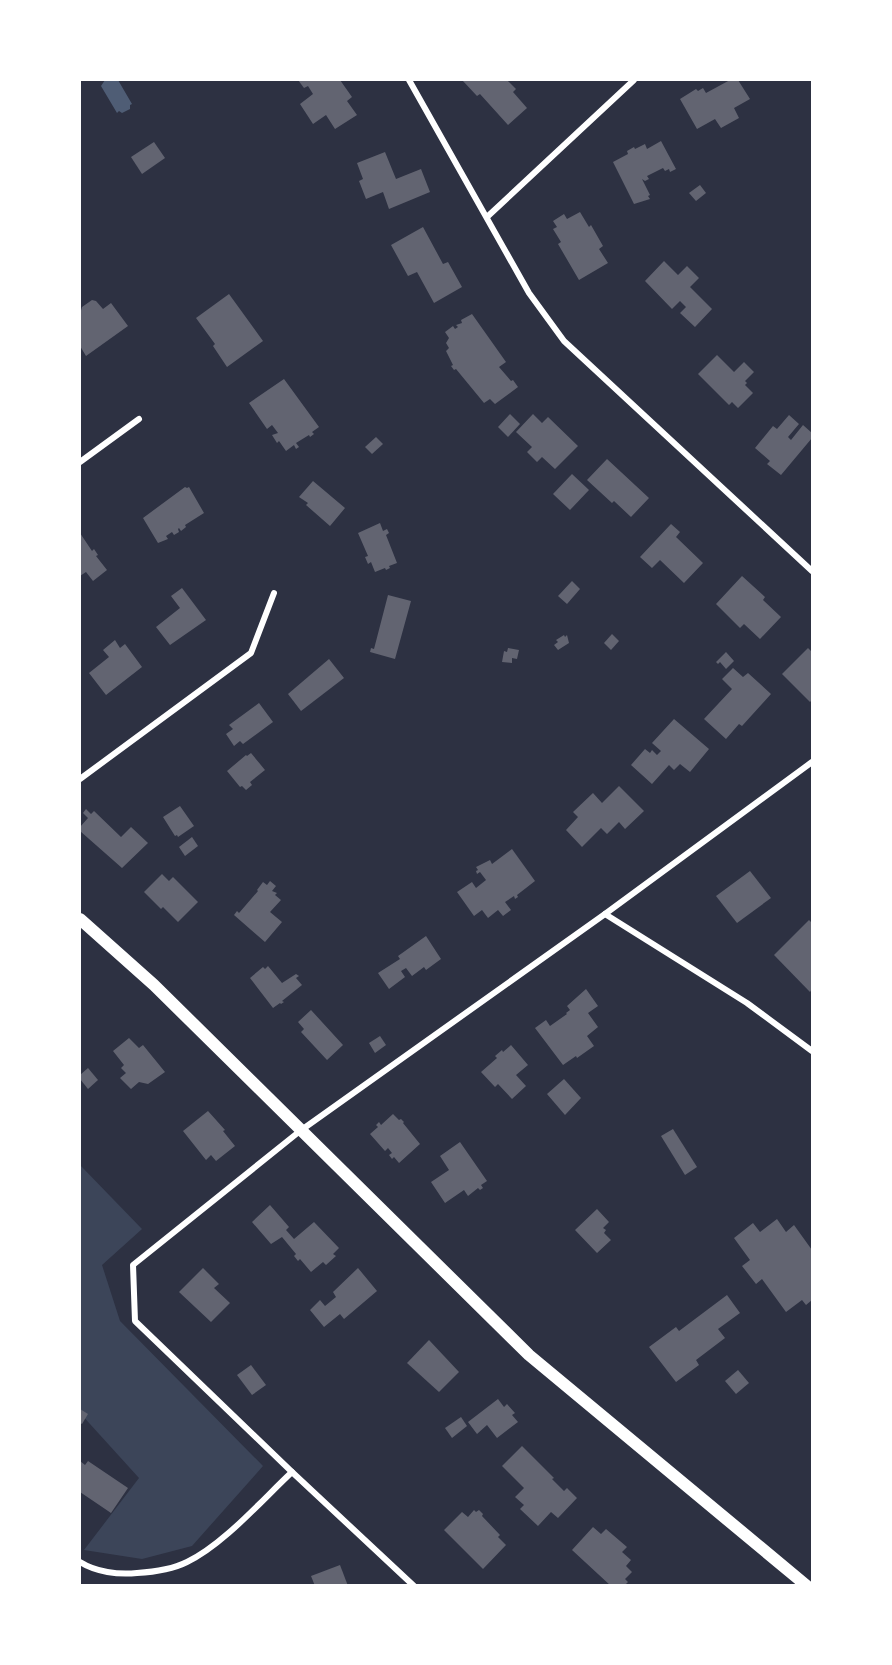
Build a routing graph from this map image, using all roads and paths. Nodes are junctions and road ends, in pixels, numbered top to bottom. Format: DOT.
graph roads {
  1 [pos="410,80"];
  2 [pos="634,80"];
  3 [pos="487,217"];
  4 [pos="139,419"];
  5 [pos="80,462"];
  6 [pos="813,571"];
  7 [pos="274,593"];
  8 [pos="813,762"];
  9 [pos="80,780"];
  10 [pos="605,914"];
  11 [pos="80,919"];
  12 [pos="813,1051"];
  13 [pos="300,1131"];
  14 [pos="292,1472"];
  15 [pos="80,1562"];
  16 [pos="414,1586"];
  17 [pos="807,1586"];
  1 -- 3 [label="street"];
  2 -- 3 [label="street"];
  3 -- 6 [label="street"];
  4 -- 5 [label="street"];
  7 -- 9 [label="street"];
  8 -- 10 [label="street"];
  10 -- 12 [label="street"];
  10 -- 13 [label="street"];
  11 -- 13 [label="main road"];
  13 -- 14 [label="street"];
  13 -- 17 [label="main road"];
  14 -- 15 [label="street"];
  14 -- 16 [label="street"];
}
